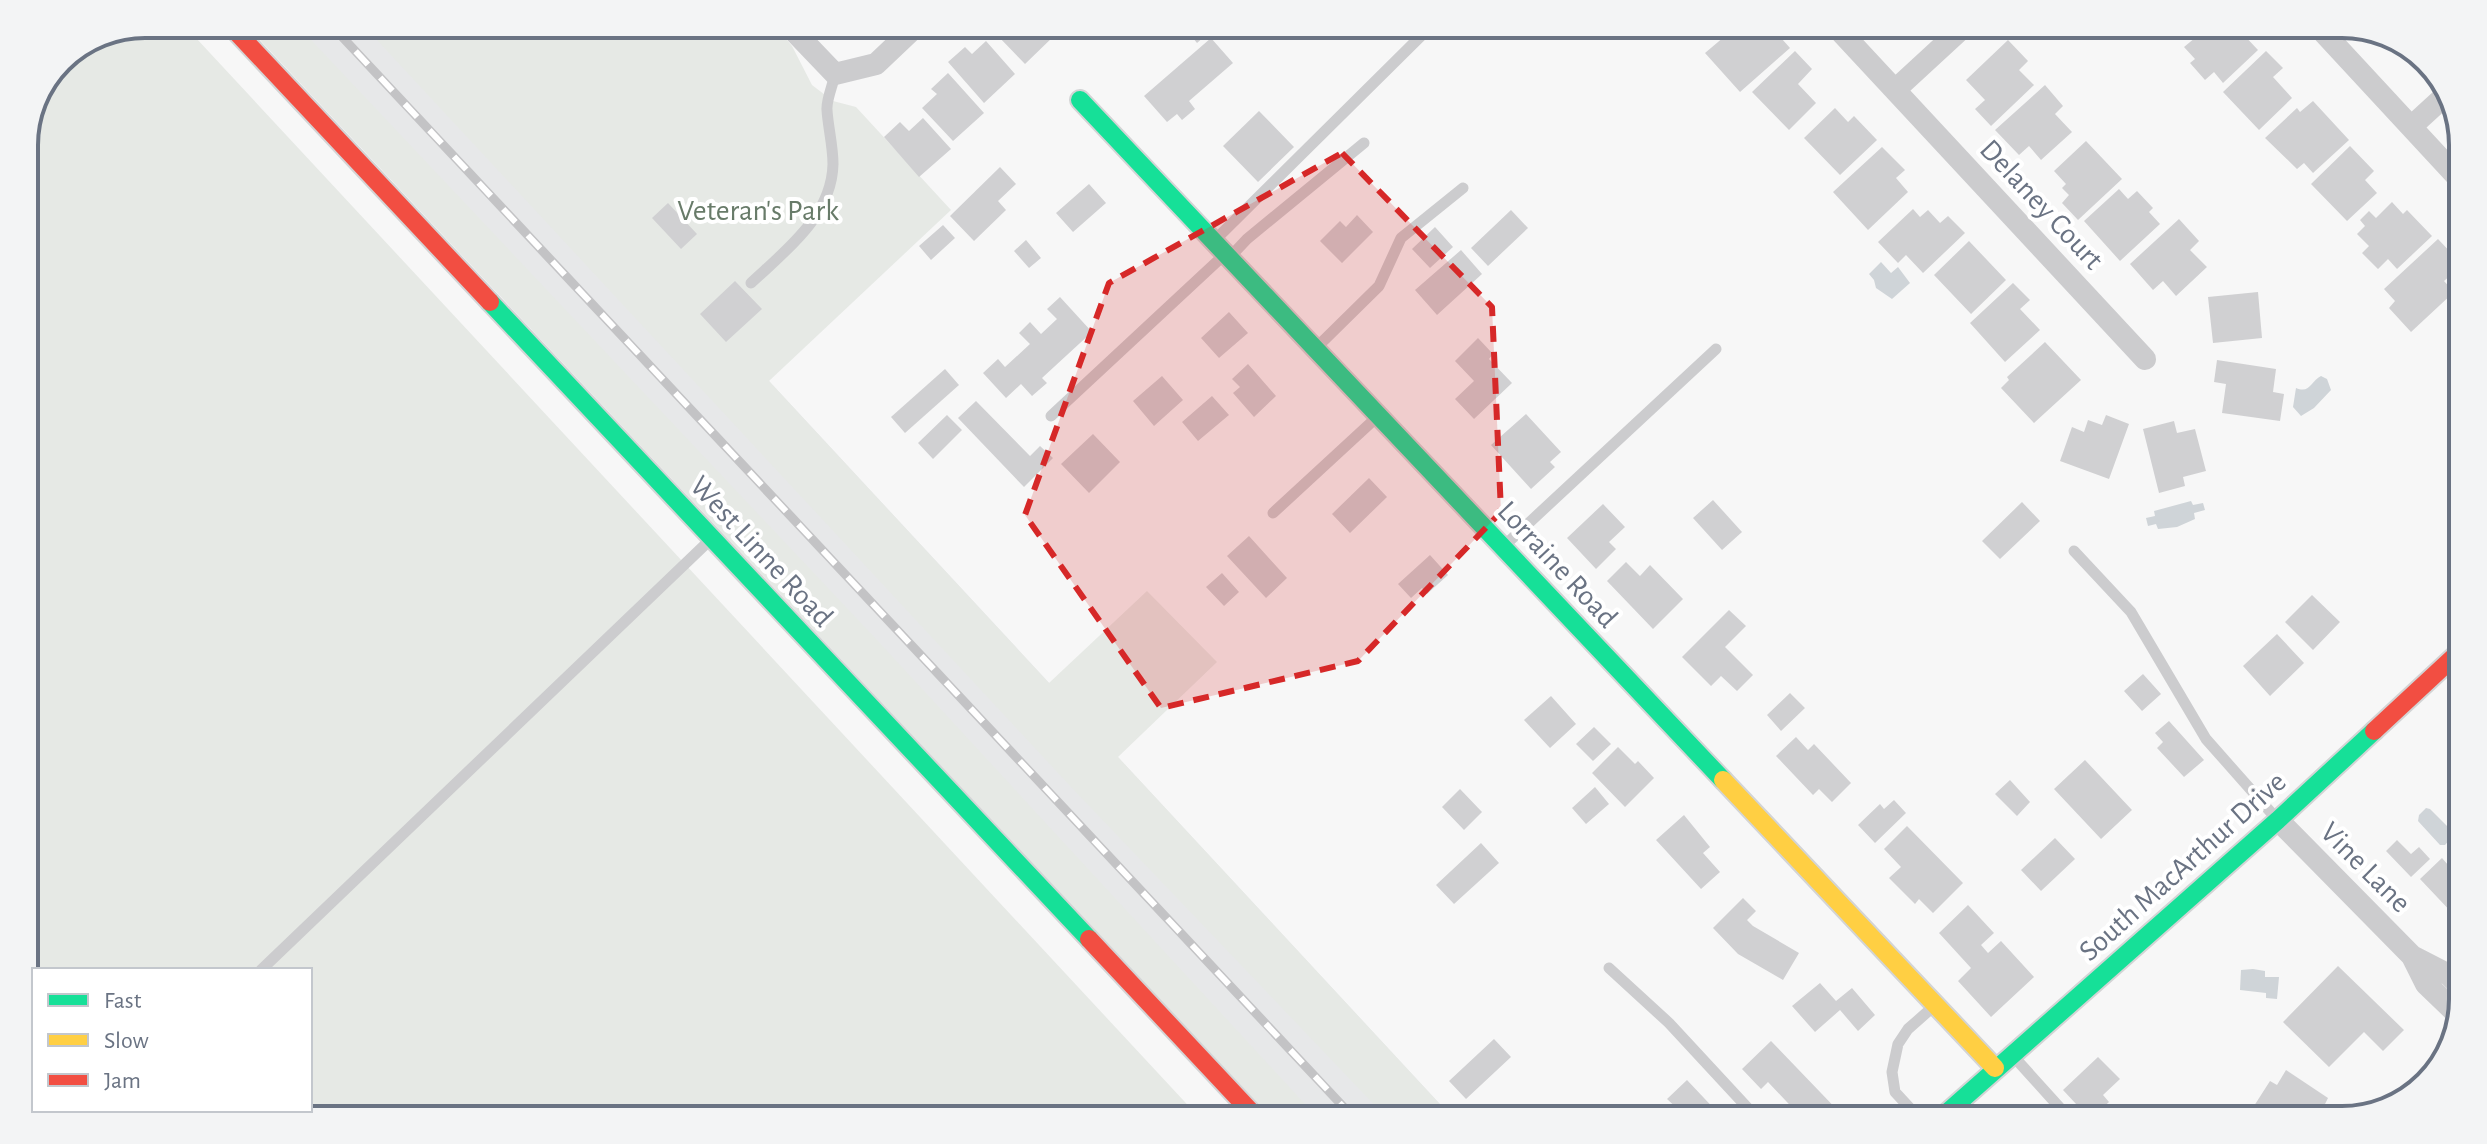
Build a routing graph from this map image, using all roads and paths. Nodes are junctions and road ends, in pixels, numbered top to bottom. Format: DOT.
graph roads {
  1 [pos="242,38"];
  2 [pos="801,38"];
  3 [pos="903,38"];
  4 [pos="1420,38"];
  5 [pos="1847,38"];
  6 [pos="1951,38"];
  7 [pos="2329,38"];
  8 [pos="835,74"];
  9 [pos="1895,90"];
  10 [pos="1080,100"];
  11 [pos="2440,101"];
  12 [pos="2412,126"];
  13 [pos="1364,143"];
  14 [pos="2449,167"];
  15 [pos="1463,188"];
  16 [pos="1224,250"];
  17 [pos="751,283"];
  18 [pos="1316,348"];
  19 [pos="1716,349"];
  20 [pos="2145,359"];
  21 [pos="1379,415"];
  22 [pos="1051,416"];
  23 [pos="1273,513"];
  24 [pos="712,539"];
  25 [pos="1503,547"];
  26 [pos="2074,551"];
  27 [pos="2449,661"];
  28 [pos="2278,820"];
  29 [pos="2412,956"];
  30 [pos="263,968"];
  31 [pos="1609,968"];
  32 [pos="2449,975"];
  33 [pos="1936,1005"];
  34 [pos="2448,1006"];
  35 [pos="2011,1054"];
  36 [pos="1995,1068"];
  37 [pos="1246,1106"];
  38 [pos="1746,1106"];
  39 [pos="1908,1106"];
  40 [pos="1954,1106"];
  41 [pos="2058,1106"];
  1 -- 24 [label="street, West Linne Road"];
  2 -- 8 [label="street"];
  3 -- 8 [label="street"];
  4 -- 16 [label="lane"];
  5 -- 9 [label="street, Delaney Court"];
  6 -- 9 [label="street"];
  7 -- 12 [label="street"];
  8 -- 17 [label="lane"];
  9 -- 20 [label="street, Delaney Court"];
  10 -- 16 [label="street, Lorraine Road"];
  11 -- 12 [label="street"];
  12 -- 14 [label="street"];
  13 -- 16 [label="lane"];
  15 -- 18 [label="lane"];
  16 -- 18 [label="street, Lorraine Road"];
  16 -- 22 [label="lane"];
  18 -- 21 [label="street, Lorraine Road"];
  19 -- 25 [label="lane"];
  21 -- 23 [label="lane"];
  21 -- 25 [label="street, Lorraine Road"];
  24 -- 30 [label="lane"];
  24 -- 37 [label="street, West Linne Road"];
  25 -- 33 [label="street, Lorraine Road"];
  26 -- 28 [label="lane"];
  27 -- 28 [label="street, South MacArthur Drive"];
  28 -- 29 [label="street, Vine Lane"];
  28 -- 35 [label="street, South MacArthur Drive"];
  29 -- 32 [label="street, Vine Lane"];
  29 -- 34 [label="street, Vine Lane"];
  31 -- 38 [label="lane"];
  33 -- 36 [label="street, Lorraine Road"];
  33 -- 39 [label="lane"];
  35 -- 36 [label="street, South MacArthur Drive"];
  35 -- 41 [label="lane"];
  36 -- 40 [label="street, South MacArthur Drive"];
}
